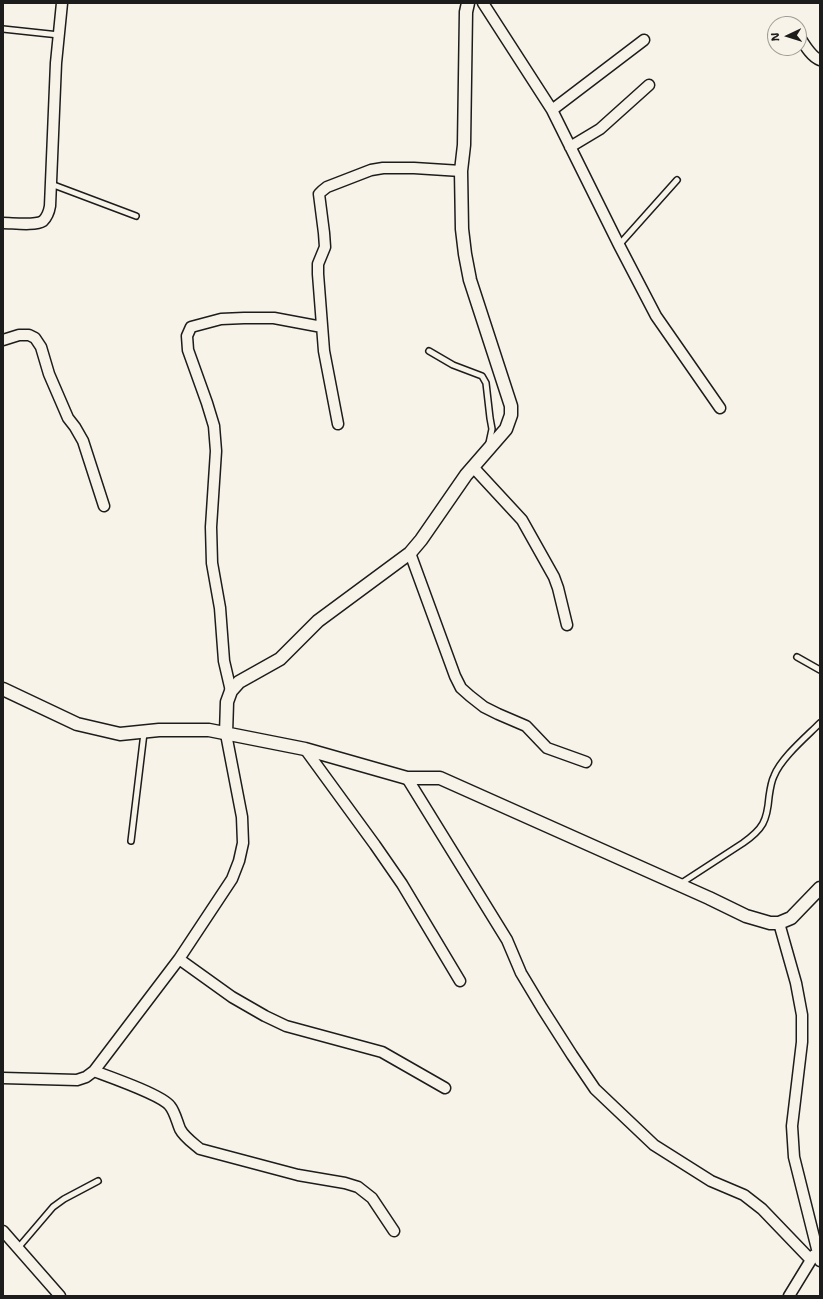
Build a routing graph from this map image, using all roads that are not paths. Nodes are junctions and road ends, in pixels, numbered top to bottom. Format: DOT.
graph roads {
  1 [pos="62,3"];
  2 [pos="468,3"];
  3 [pos="483,3"];
  4 [pos="3,30"];
  5 [pos="59,35"];
  6 [pos="644,40"];
  7 [pos="807,47"];
  8 [pos="820,60"];
  9 [pos="649,86"];
  10 [pos="552,110"];
  11 [pos="570,147"];
  12 [pos="461,171"];
  13 [pos="677,180"];
  14 [pos="51,184"];
  15 [pos="136,216"];
  16 [pos="3,223"];
  17 [pos="619,245"];
  18 [pos="322,327"];
  19 [pos="3,340"];
  20 [pos="429,351"];
  21 [pos="720,408"];
  22 [pos="338,424"];
  23 [pos="488,450"];
  24 [pos="473,467"];
  25 [pos="104,506"];
  26 [pos="410,553"];
  27 [pos="567,625"];
  28 [pos="797,657"];
  29 [pos="820,670"];
  30 [pos="3,689"];
  31 [pos="230,691"];
  32 [pos="820,722"];
  33 [pos="144,732"];
  34 [pos="226,734"];
  35 [pos="305,749"];
  36 [pos="586,762"];
  37 [pos="407,778"];
  38 [pos="131,841"];
  39 [pos="679,885"];
  40 [pos="820,889"];
  41 [pos="779,923"];
  42 [pos="179,959"];
  43 [pos="460,982"];
  44 [pos="94,1071"];
  45 [pos="3,1078"];
  46 [pos="445,1088"];
  47 [pos="98,1182"];
  48 [pos="3,1231"];
  49 [pos="394,1231"];
  50 [pos="18,1248"];
  51 [pos="815,1261"];
  52 [pos="60,1296"];
  53 [pos="789,1296"];
  1 -- 5 [label="street"];
  2 -- 12 [label="street"];
  3 -- 10 [label="street"];
  4 -- 5 [label="lane"];
  5 -- 14 [label="street"];
  6 -- 10 [label="street"];
  7 -- 8 [label="street"];
  9 -- 11 [label="street"];
  10 -- 11 [label="street"];
  11 -- 17 [label="street"];
  12 -- 18 [label="street"];
  12 -- 23 [label="street"];
  13 -- 17 [label="lane"];
  14 -- 15 [label="lane"];
  14 -- 16 [label="street"];
  17 -- 21 [label="street"];
  18 -- 22 [label="street"];
  18 -- 31 [label="street"];
  19 -- 25 [label="street"];
  20 -- 23 [label="lane"];
  23 -- 24 [label="street"];
  24 -- 26 [label="street"];
  24 -- 27 [label="street"];
  26 -- 31 [label="street"];
  26 -- 36 [label="street"];
  28 -- 29 [label="lane"];
  30 -- 33 [label="street"];
  31 -- 34 [label="street"];
  32 -- 39 [label="lane"];
  33 -- 34 [label="street"];
  33 -- 38 [label="lane"];
  34 -- 35 [label="street"];
  34 -- 42 [label="street"];
  35 -- 37 [label="street"];
  35 -- 43 [label="street"];
  37 -- 39 [label="street"];
  37 -- 51 [label="street"];
  39 -- 41 [label="street"];
  40 -- 41 [label="street"];
  41 -- 51 [label="street"];
  42 -- 44 [label="street"];
  42 -- 46 [label="street"];
  44 -- 45 [label="street"];
  44 -- 49 [label="street"];
  47 -- 50 [label="lane"];
  48 -- 50 [label="street"];
  50 -- 52 [label="street"];
  51 -- 53 [label="street"];
}
